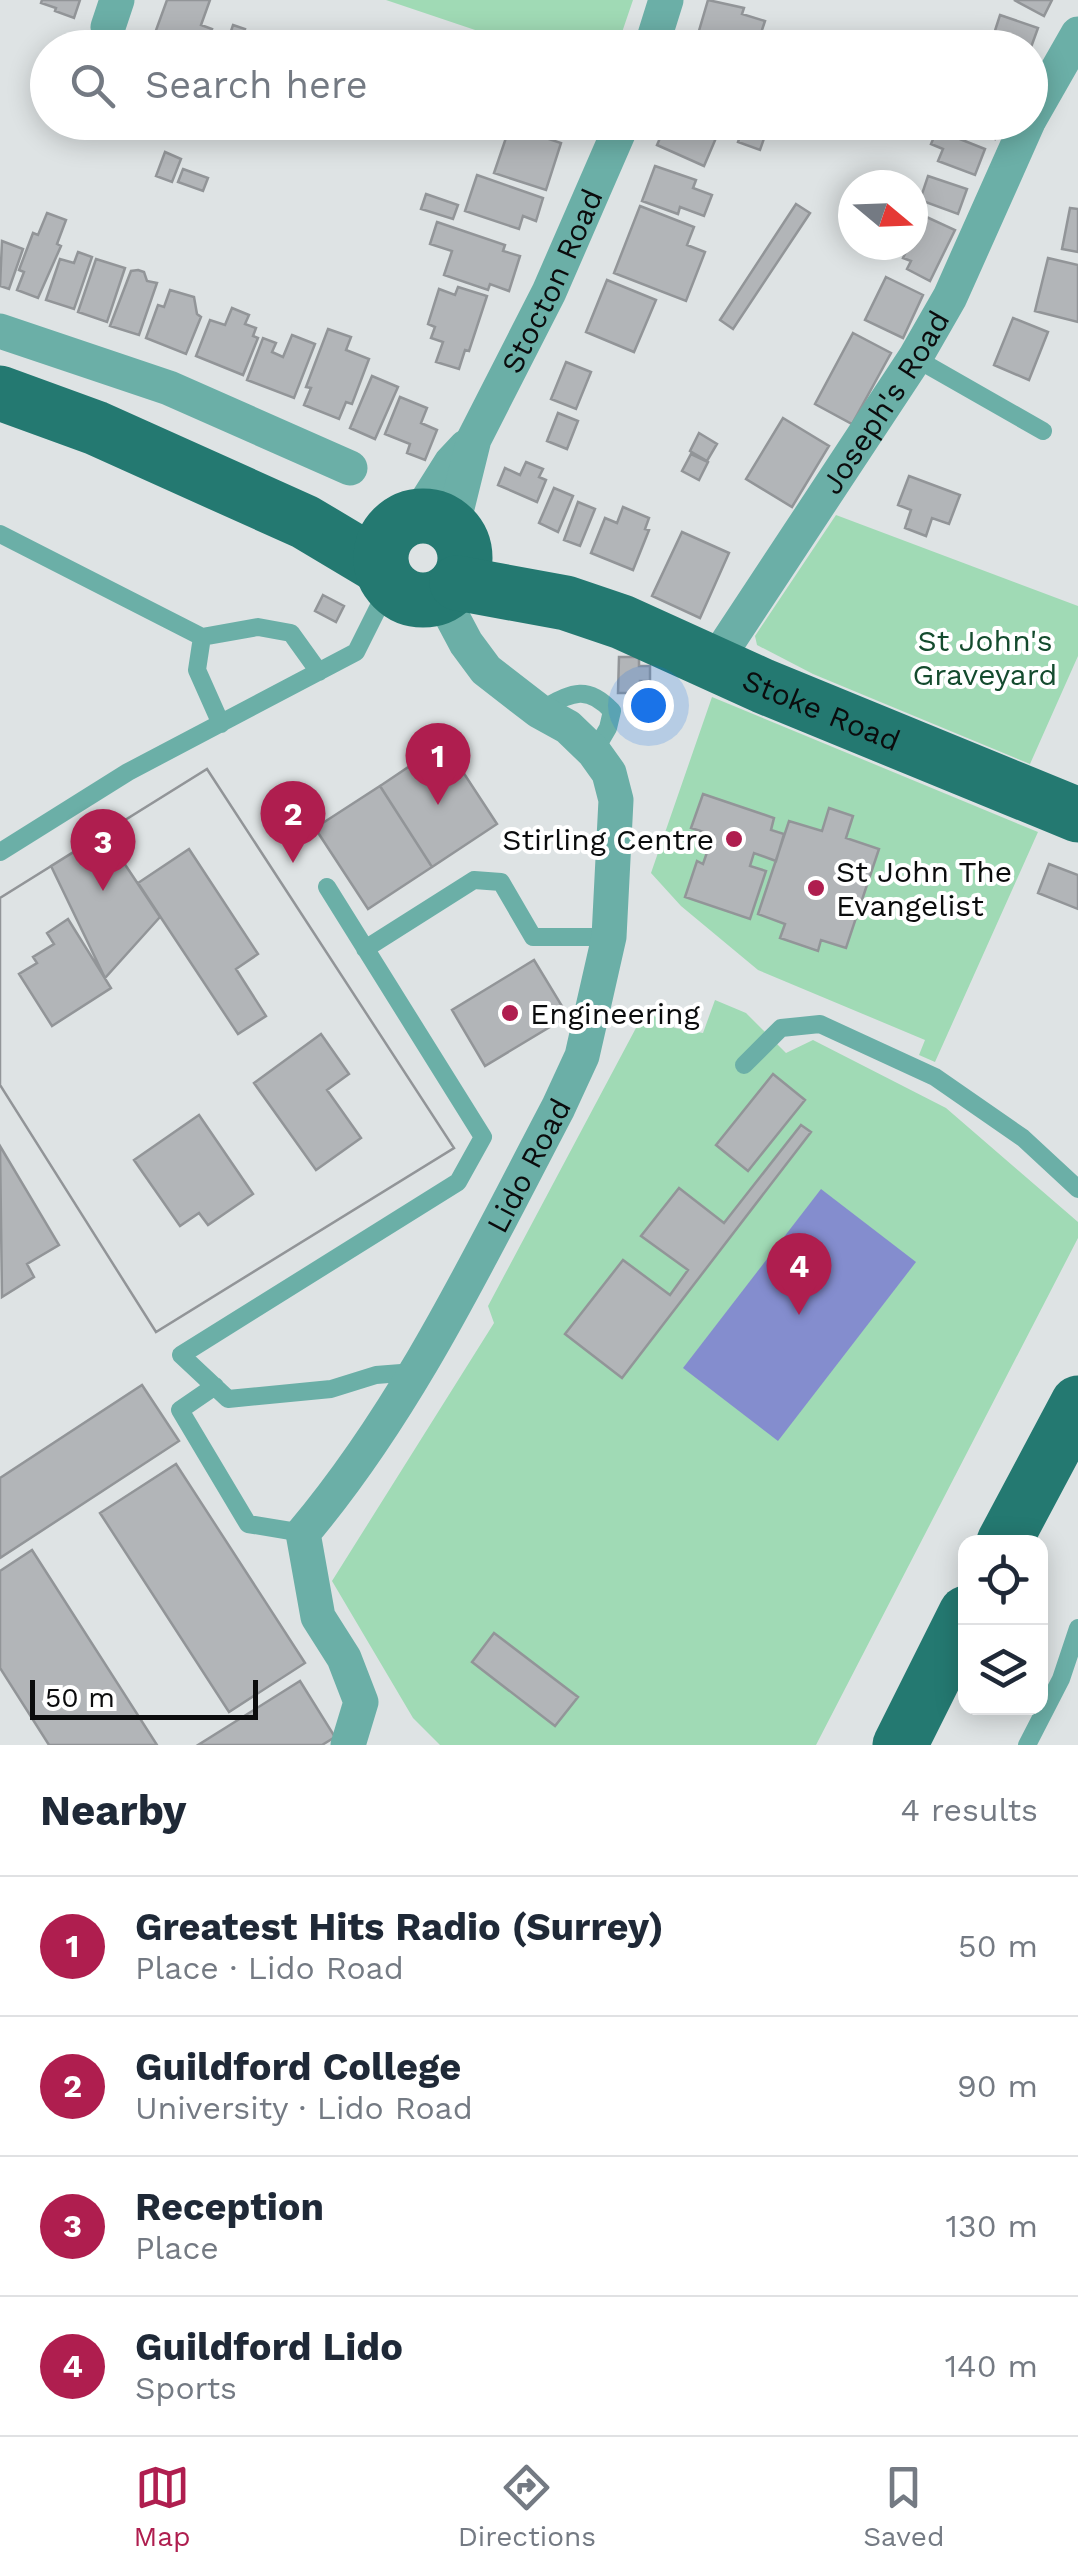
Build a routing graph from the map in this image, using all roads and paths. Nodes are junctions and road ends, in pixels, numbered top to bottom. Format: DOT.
graph roads {
  1 [pos="666,0"];
  2 [pos="657,30"];
  3 [pos="1078,34"];
  4 [pos="1048,87"];
  5 [pos="615,140"];
  6 [pos="1020,140"];
  7 [pos="0,331"];
  8 [pos="916,358"];
  9 [pos="0,393"];
  10 [pos="1043,432"];
  11 [pos="350,468"];
  12 [pos="0,534"];
  13 [pos="424,557"];
  14 [pos="202,636"];
  15 [pos="714,663"];
  16 [pos="318,672"];
  17 [pos="221,724"];
  18 [pos="1078,815"];
  19 [pos="0,852"];
  20 [pos="326,887"];
  21 [pos="608,936"];
  22 [pos="365,949"];
  23 [pos="744,1065"];
  24 [pos="1078,1188"];
  25 [pos="414,1372"];
  26 [pos="215,1386"];
  27 [pos="1078,1403"];
  28 [pos="303,1534"];
  29 [pos="1008,1535"];
  30 [pos="960,1625"];
  31 [pos="1078,1628"];
  32 [pos="904,1739"];
  33 [pos="348,1745"];
  34 [pos="1027,1745"];
  1 -- 2 [label="street"];
  3 -- 4 [label="street, Joseph's Road"];
  5 -- 13 [label="street, Stocton Road"];
  6 -- 8 [label="street, Joseph's Road"];
  7 -- 11 [label="street"];
  8 -- 10 [label="lane"];
  8 -- 15 [label="street, Joseph's Road"];
  9 -- 13 [label="main road, Stoke Road"];
  12 -- 14 [label="lane"];
  13 -- 15 [label="main road, Stoke Road"];
  13 -- 16 [label="lane"];
  13 -- 21 [label="street, Lido Road"];
  14 -- 16 [label="lane"];
  14 -- 17 [label="lane"];
  15 -- 18 [label="main road, Stoke Road"];
  16 -- 17 [label="lane"];
  17 -- 19 [label="lane"];
  20 -- 22 [label="lane"];
  21 -- 22 [label="lane"];
  21 -- 25 [label="street, Lido Road"];
  22 -- 26 [label="lane"];
  23 -- 24 [label="lane"];
  25 -- 26 [label="lane"];
  25 -- 28 [label="street, Lido Road"];
  26 -- 28 [label="lane"];
  27 -- 29 [label="main road"];
  28 -- 33 [label="street"];
  30 -- 32 [label="main road"];
  31 -- 34 [label="lane"];
}
